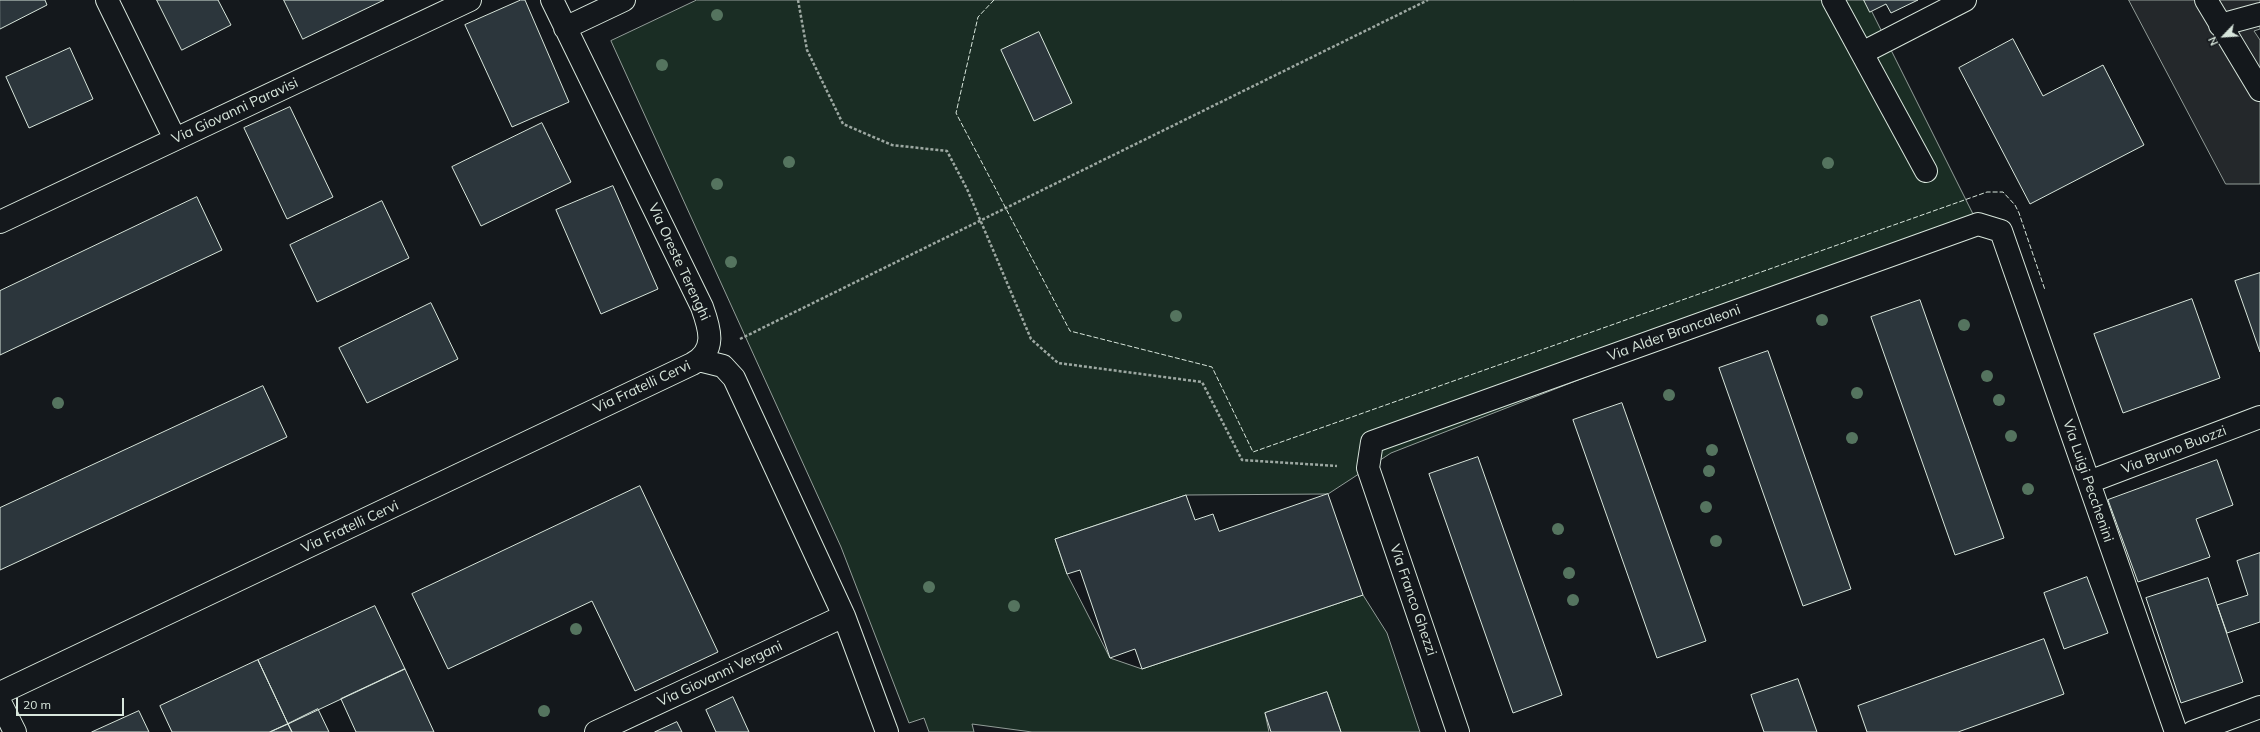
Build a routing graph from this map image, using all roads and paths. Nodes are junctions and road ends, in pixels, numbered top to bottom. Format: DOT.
graph roads {
  1 [pos="107,0"];
  2 [pos="470,0"];
  3 [pos="552,0"];
  4 [pos="624,0"];
  5 [pos="798,0"];
  6 [pos="1428,0"];
  7 [pos="1834,0"];
  8 [pos="1965,0"];
  9 [pos="2206,0"];
  10 [pos="2260,14"];
  11 [pos="2220,25"];
  12 [pos="565,28"];
  13 [pos="1862,53"];
  14 [pos="2260,90"];
  15 [pos="175,139"];
  16 [pos="1926,171"];
  17 [pos="981,221"];
  18 [pos="0,222"];
  19 [pos="2001,231"];
  20 [pos="740,339"];
  21 [pos="699,360"];
  22 [pos="2260,418"];
  23 [pos="1368,468"];
  24 [pos="2089,482"];
  25 [pos="844,616"];
  26 [pos="0,693"];
  27 [pos="0,702"];
  28 [pos="2260,708"];
  29 [pos="16,732"];
  30 [pos="596,732"];
  31 [pos="887,732"];
  32 [pos="1458,732"];
  33 [pos="2176,732"];
  34 [pos="2193,732"];
  1 -- 15 [label="street"];
  2 -- 15 [label="street, Via Giovanni Paravisi"];
  3 -- 12 [label="street, Via Oreste Terenghi"];
  4 -- 12 [label="street"];
  5 -- 17 [label="path"];
  6 -- 17 [label="path"];
  7 -- 13 [label="street"];
  8 -- 13 [label="street"];
  9 -- 11 [label="street"];
  10 -- 11 [label="street"];
  11 -- 14 [label="street"];
  12 -- 21 [label="street, Via Oreste Terenghi"];
  13 -- 16 [label="street"];
  15 -- 18 [label="street, Via Giovanni Paravisi"];
  17 -- 20 [label="path"];
  17 -- 23 [label="path"];
  19 -- 23 [label="street, Via Alder Brancaleoni"];
  19 -- 24 [label="street, Via Luigi Pecchenini"];
  21 -- 25 [label="street"];
  21 -- 26 [label="street, Via Fratelli Cervi"];
  22 -- 24 [label="street, Via Bruno Buozzi"];
  23 -- 32 [label="street, Via Franco Ghezzi"];
  24 -- 33 [label="street, Via Luigi Pecchenini"];
  25 -- 30 [label="street, Via Giovanni Vergani"];
  25 -- 31 [label="street"];
  27 -- 29 [label="street"];
  28 -- 34 [label="street"];
}
